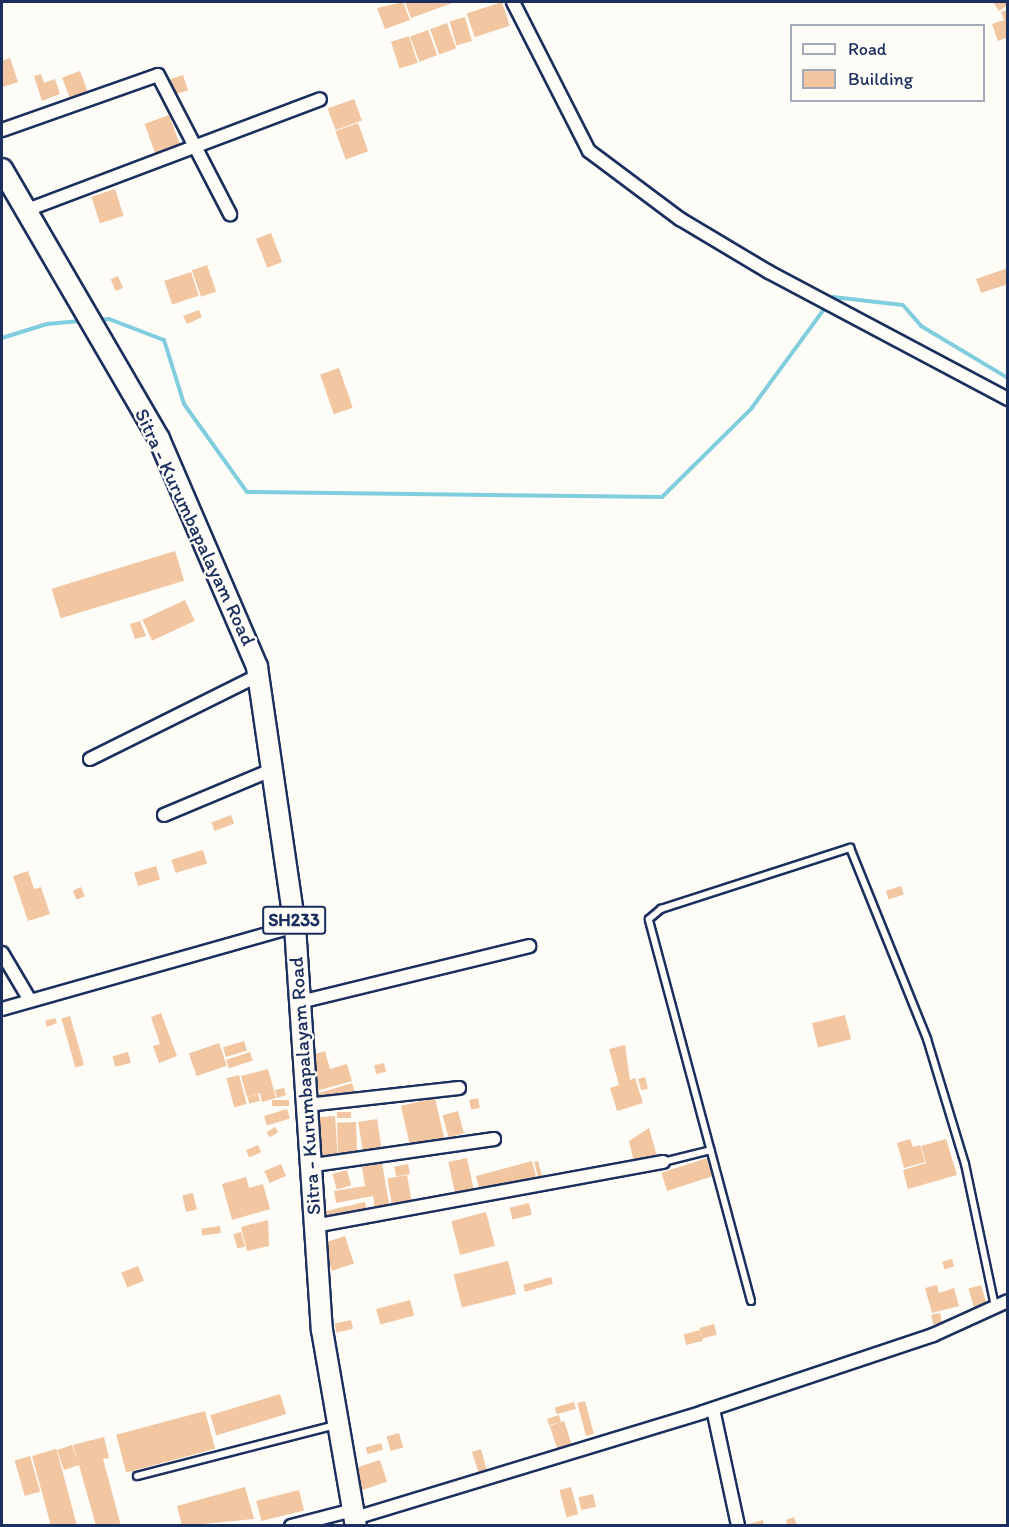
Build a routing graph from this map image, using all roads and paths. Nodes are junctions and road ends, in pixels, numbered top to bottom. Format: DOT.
graph roads {
  1 [pos="513,2"];
  2 [pos="320,99"];
  3 [pos="2,130"];
  4 [pos="197,146"];
  5 [pos="2,169"];
  6 [pos="27,210"];
  7 [pos="230,214"];
  8 [pos="1008,399"];
  9 [pos="259,675"];
  10 [pos="90,759"];
  11 [pos="274,769"];
  12 [pos="164,815"];
  13 [pos="295,926"];
  14 [pos="529,946"];
  15 [pos="2,953"];
  16 [pos="28,997"];
  17 [pos="300,1002"];
  18 [pos="2,1009"];
  19 [pos="459,1088"];
  20 [pos="307,1105"];
  21 [pos="494,1139"];
  22 [pos="711,1150"];
  23 [pos="663,1162"];
  24 [pos="307,1166"];
  25 [pos="314,1226"];
  26 [pos="751,1301"];
  27 [pos="1008,1301"];
  28 [pos="995,1307"];
  29 [pos="713,1409"];
  30 [pos="338,1424"];
  31 [pos="136,1476"];
  32 [pos="355,1518"];
  33 [pos="291,1526"];
  34 [pos="738,1526"];
  1 -- 8 [label="street"];
  2 -- 4 [label="street"];
  3 -- 4 [label="street"];
  4 -- 6 [label="street"];
  4 -- 7 [label="street"];
  5 -- 6 [label="main road, Sitra - Kurumbapalayam Road / SH233"];
  6 -- 9 [label="main road, Sitra - Kurumbapalayam Road / SH233"];
  9 -- 10 [label="street"];
  9 -- 11 [label="main road, Sitra - Kurumbapalayam Road / SH233"];
  11 -- 12 [label="street"];
  11 -- 13 [label="main road, Sitra - Kurumbapalayam Road / SH233"];
  13 -- 16 [label="street"];
  13 -- 17 [label="main road, Sitra - Kurumbapalayam Road / SH233"];
  14 -- 17 [label="street"];
  15 -- 16 [label="street"];
  16 -- 18 [label="street"];
  17 -- 20 [label="main road, Sitra - Kurumbapalayam Road / SH233"];
  19 -- 20 [label="street"];
  20 -- 24 [label="main road, Sitra - Kurumbapalayam Road / SH233"];
  21 -- 24 [label="street"];
  22 -- 23 [label="lane"];
  22 -- 26 [label="lane"];
  22 -- 28 [label="lane"];
  23 -- 25 [label="street"];
  24 -- 25 [label="main road, Sitra - Kurumbapalayam Road / SH233"];
  25 -- 30 [label="main road, Sitra - Kurumbapalayam Road / SH233"];
  27 -- 28 [label="street"];
  28 -- 29 [label="street"];
  29 -- 32 [label="street"];
  29 -- 34 [label="street"];
  30 -- 31 [label="lane"];
  30 -- 32 [label="main road, Sitra - Kurumbapalayam Road / SH233"];
  32 -- 33 [label="street"];
}
